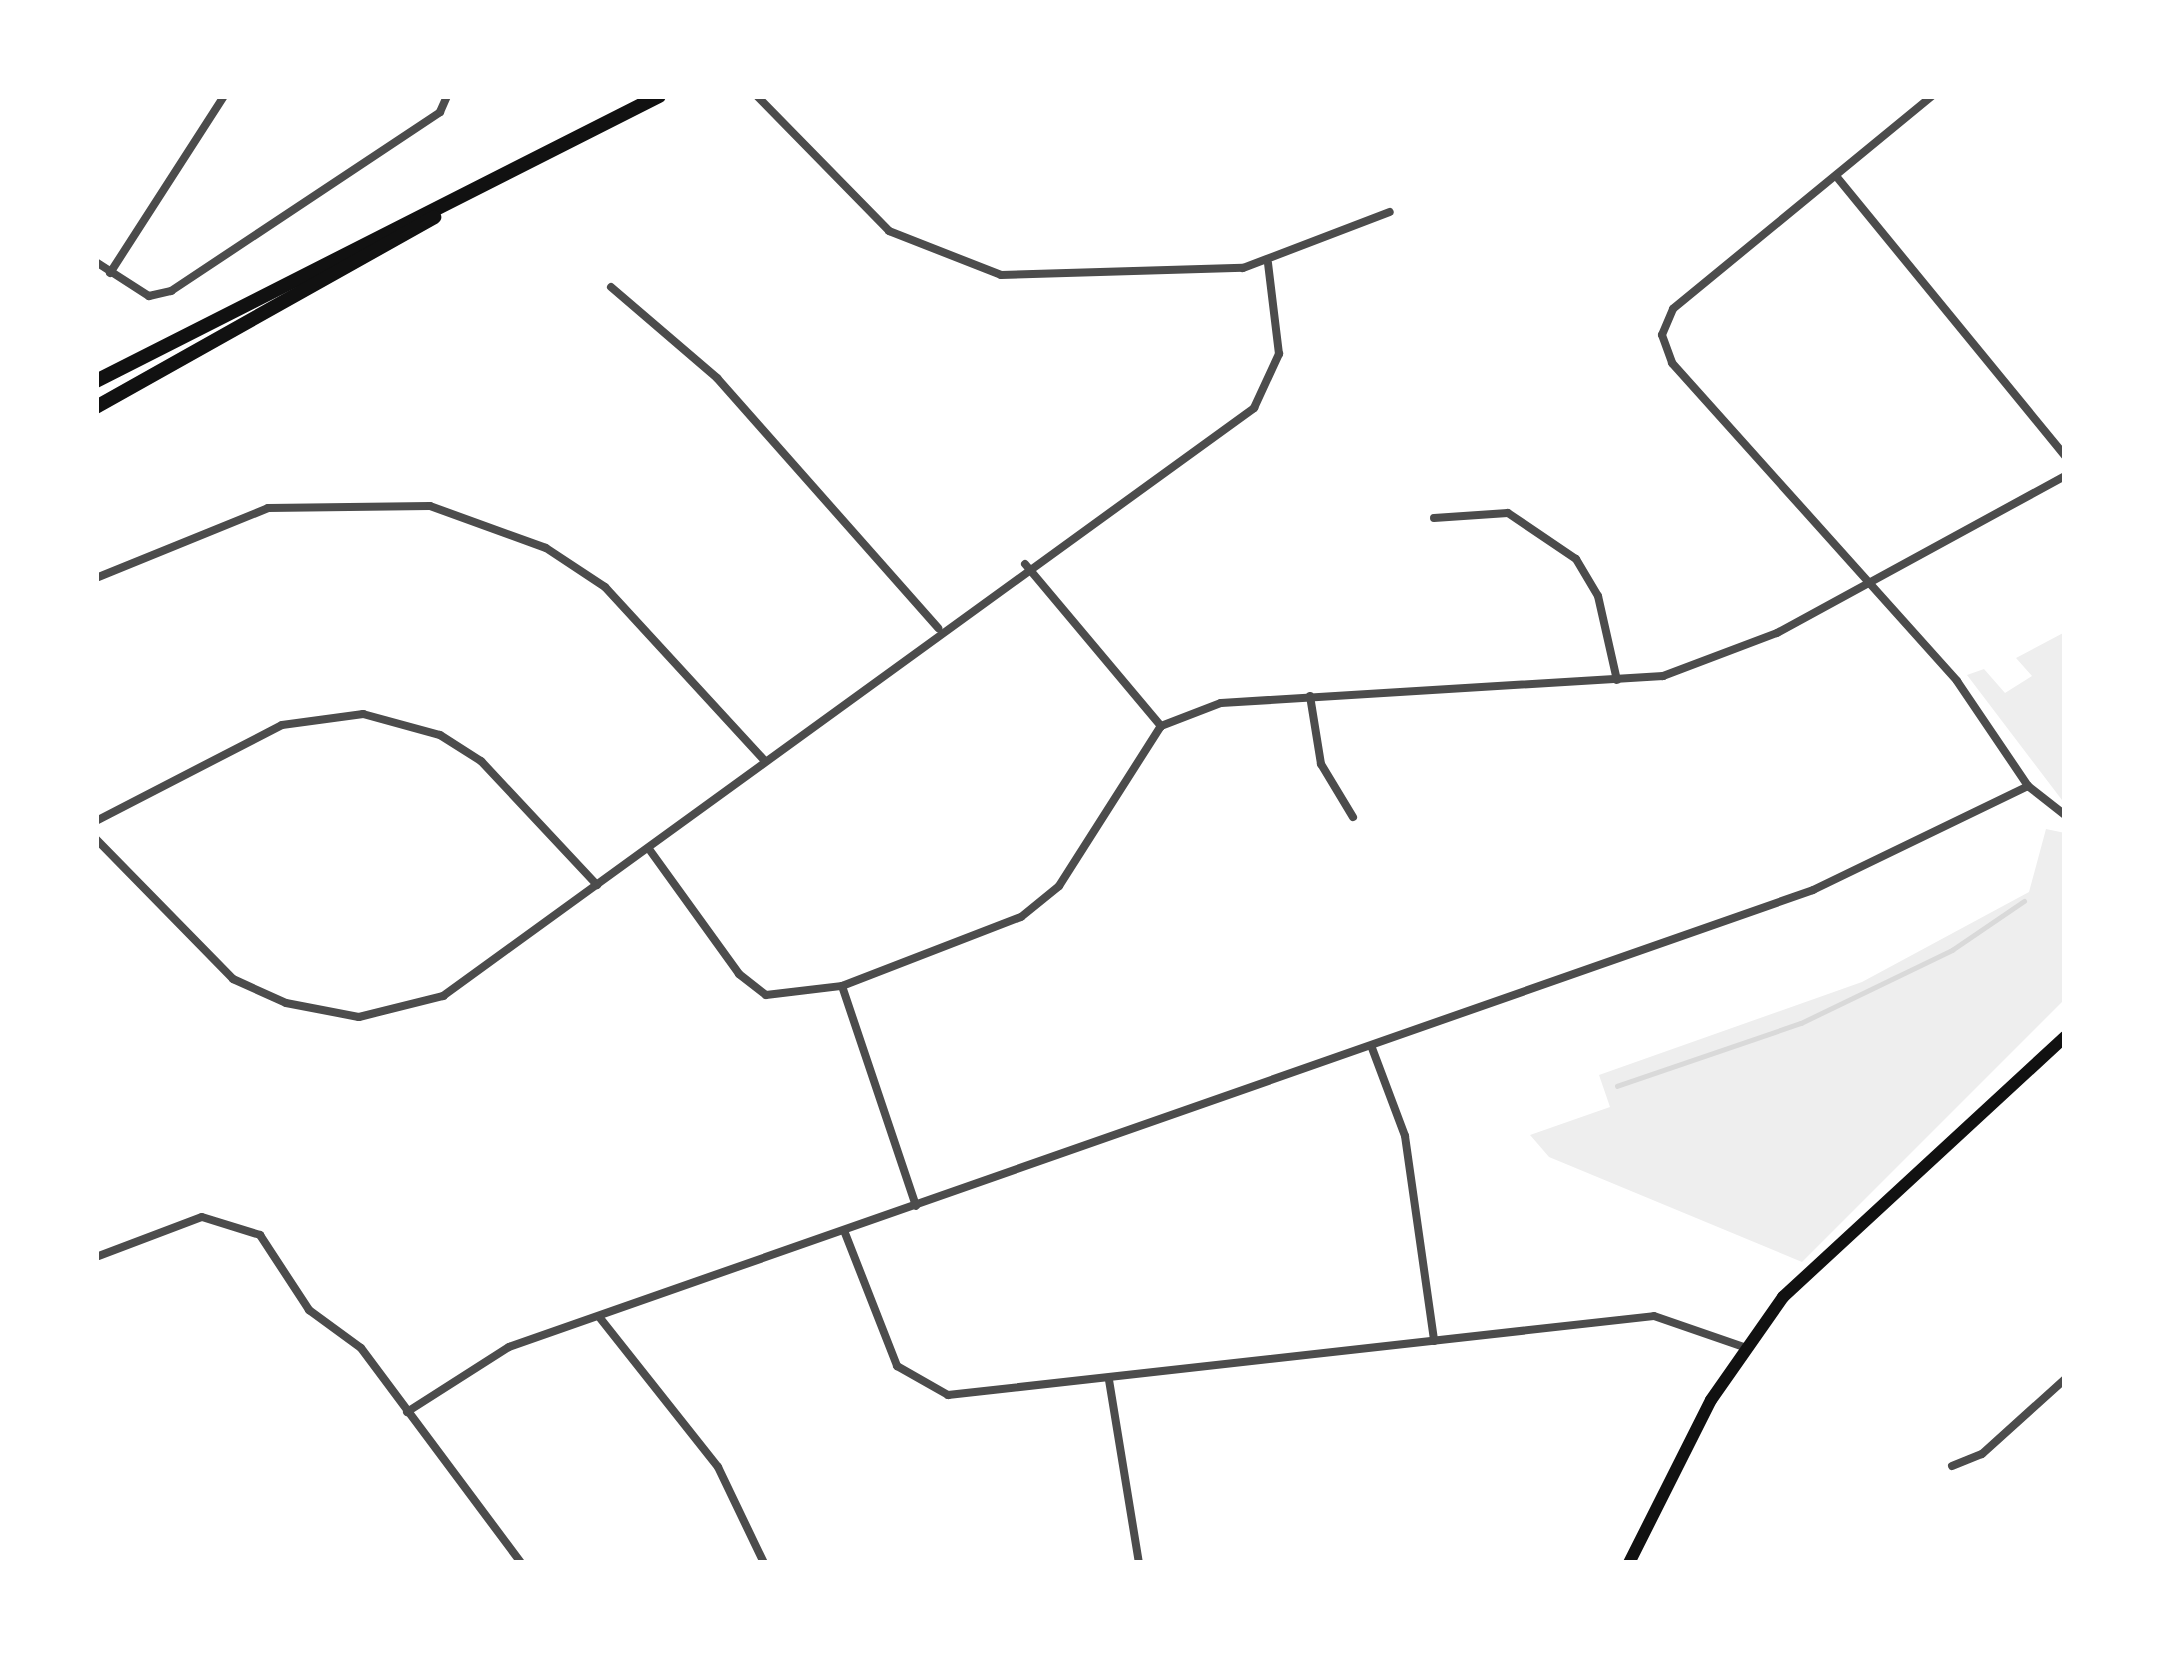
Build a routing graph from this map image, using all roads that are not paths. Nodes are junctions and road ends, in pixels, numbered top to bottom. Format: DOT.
graph roads {
  1 [pos="224,96"];
  2 [pos="447,96"];
  3 [pos="659,96"];
  4 [pos="757,96"];
  5 [pos="1932,96"];
  6 [pos="1836,176"];
  7 [pos="443,210"];
  8 [pos="1390,212"];
  9 [pos="96,262"];
  10 [pos="1268,263"];
  11 [pos="110,273"];
  12 [pos="611,287"];
  13 [pos="96,382"];
  14 [pos="96,407"];
  15 [pos="2065,456"];
  16 [pos="2065,476"];
  17 [pos="1434,518"];
  18 [pos="1024,565"];
  19 [pos="96,578"];
  20 [pos="1868,582"];
  21 [pos="938,628"];
  22 [pos="1616,680"];
  23 [pos="1310,696"];
  24 [pos="1161,726"];
  25 [pos="764,759"];
  26 [pos="2028,786"];
  27 [pos="2065,815"];
  28 [pos="1353,817"];
  29 [pos="96,821"];
  30 [pos="96,839"];
  31 [pos="649,849"];
  32 [pos="597,885"];
  33 [pos="842,986"];
  34 [pos="2065,1037"];
  35 [pos="1372,1048"];
  36 [pos="916,1206"];
  37 [pos="845,1233"];
  38 [pos="96,1257"];
  39 [pos="600,1318"];
  40 [pos="1435,1341"];
  41 [pos="1744,1347"];
  42 [pos="2065,1379"];
  43 [pos="1109,1380"];
  44 [pos="407,1412"];
  45 [pos="1952,1466"];
  46 [pos="521,1563"];
  47 [pos="764,1563"];
  48 [pos="1139,1563"];
  49 [pos="1629,1563"];
  1 -- 11 [label="street"];
  2 -- 11 [label="street"];
  3 -- 7 [label="main road"];
  4 -- 10 [label="street"];
  5 -- 6 [label="street"];
  6 -- 15 [label="street"];
  6 -- 20 [label="street"];
  7 -- 13 [label="main road"];
  7 -- 14 [label="main road"];
  8 -- 10 [label="street"];
  9 -- 11 [label="street"];
  10 -- 18 [label="street"];
  12 -- 21 [label="street"];
  16 -- 20 [label="street"];
  17 -- 22 [label="street"];
  18 -- 21 [label="street"];
  18 -- 24 [label="street"];
  19 -- 25 [label="street"];
  20 -- 22 [label="street"];
  20 -- 26 [label="street"];
  21 -- 25 [label="street"];
  22 -- 23 [label="street"];
  23 -- 24 [label="street"];
  23 -- 28 [label="street"];
  24 -- 33 [label="street"];
  25 -- 31 [label="street"];
  26 -- 27 [label="street"];
  26 -- 35 [label="street"];
  29 -- 32 [label="street"];
  30 -- 32 [label="street"];
  31 -- 32 [label="street"];
  31 -- 33 [label="street"];
  33 -- 36 [label="street"];
  34 -- 41 [label="main road"];
  35 -- 36 [label="street"];
  35 -- 40 [label="street"];
  36 -- 37 [label="street"];
  37 -- 39 [label="street"];
  37 -- 43 [label="street"];
  38 -- 44 [label="street"];
  39 -- 44 [label="street"];
  39 -- 47 [label="street"];
  40 -- 41 [label="street"];
  40 -- 43 [label="street"];
  41 -- 49 [label="main road"];
  42 -- 45 [label="street"];
  43 -- 48 [label="street"];
  44 -- 46 [label="street"];
}
